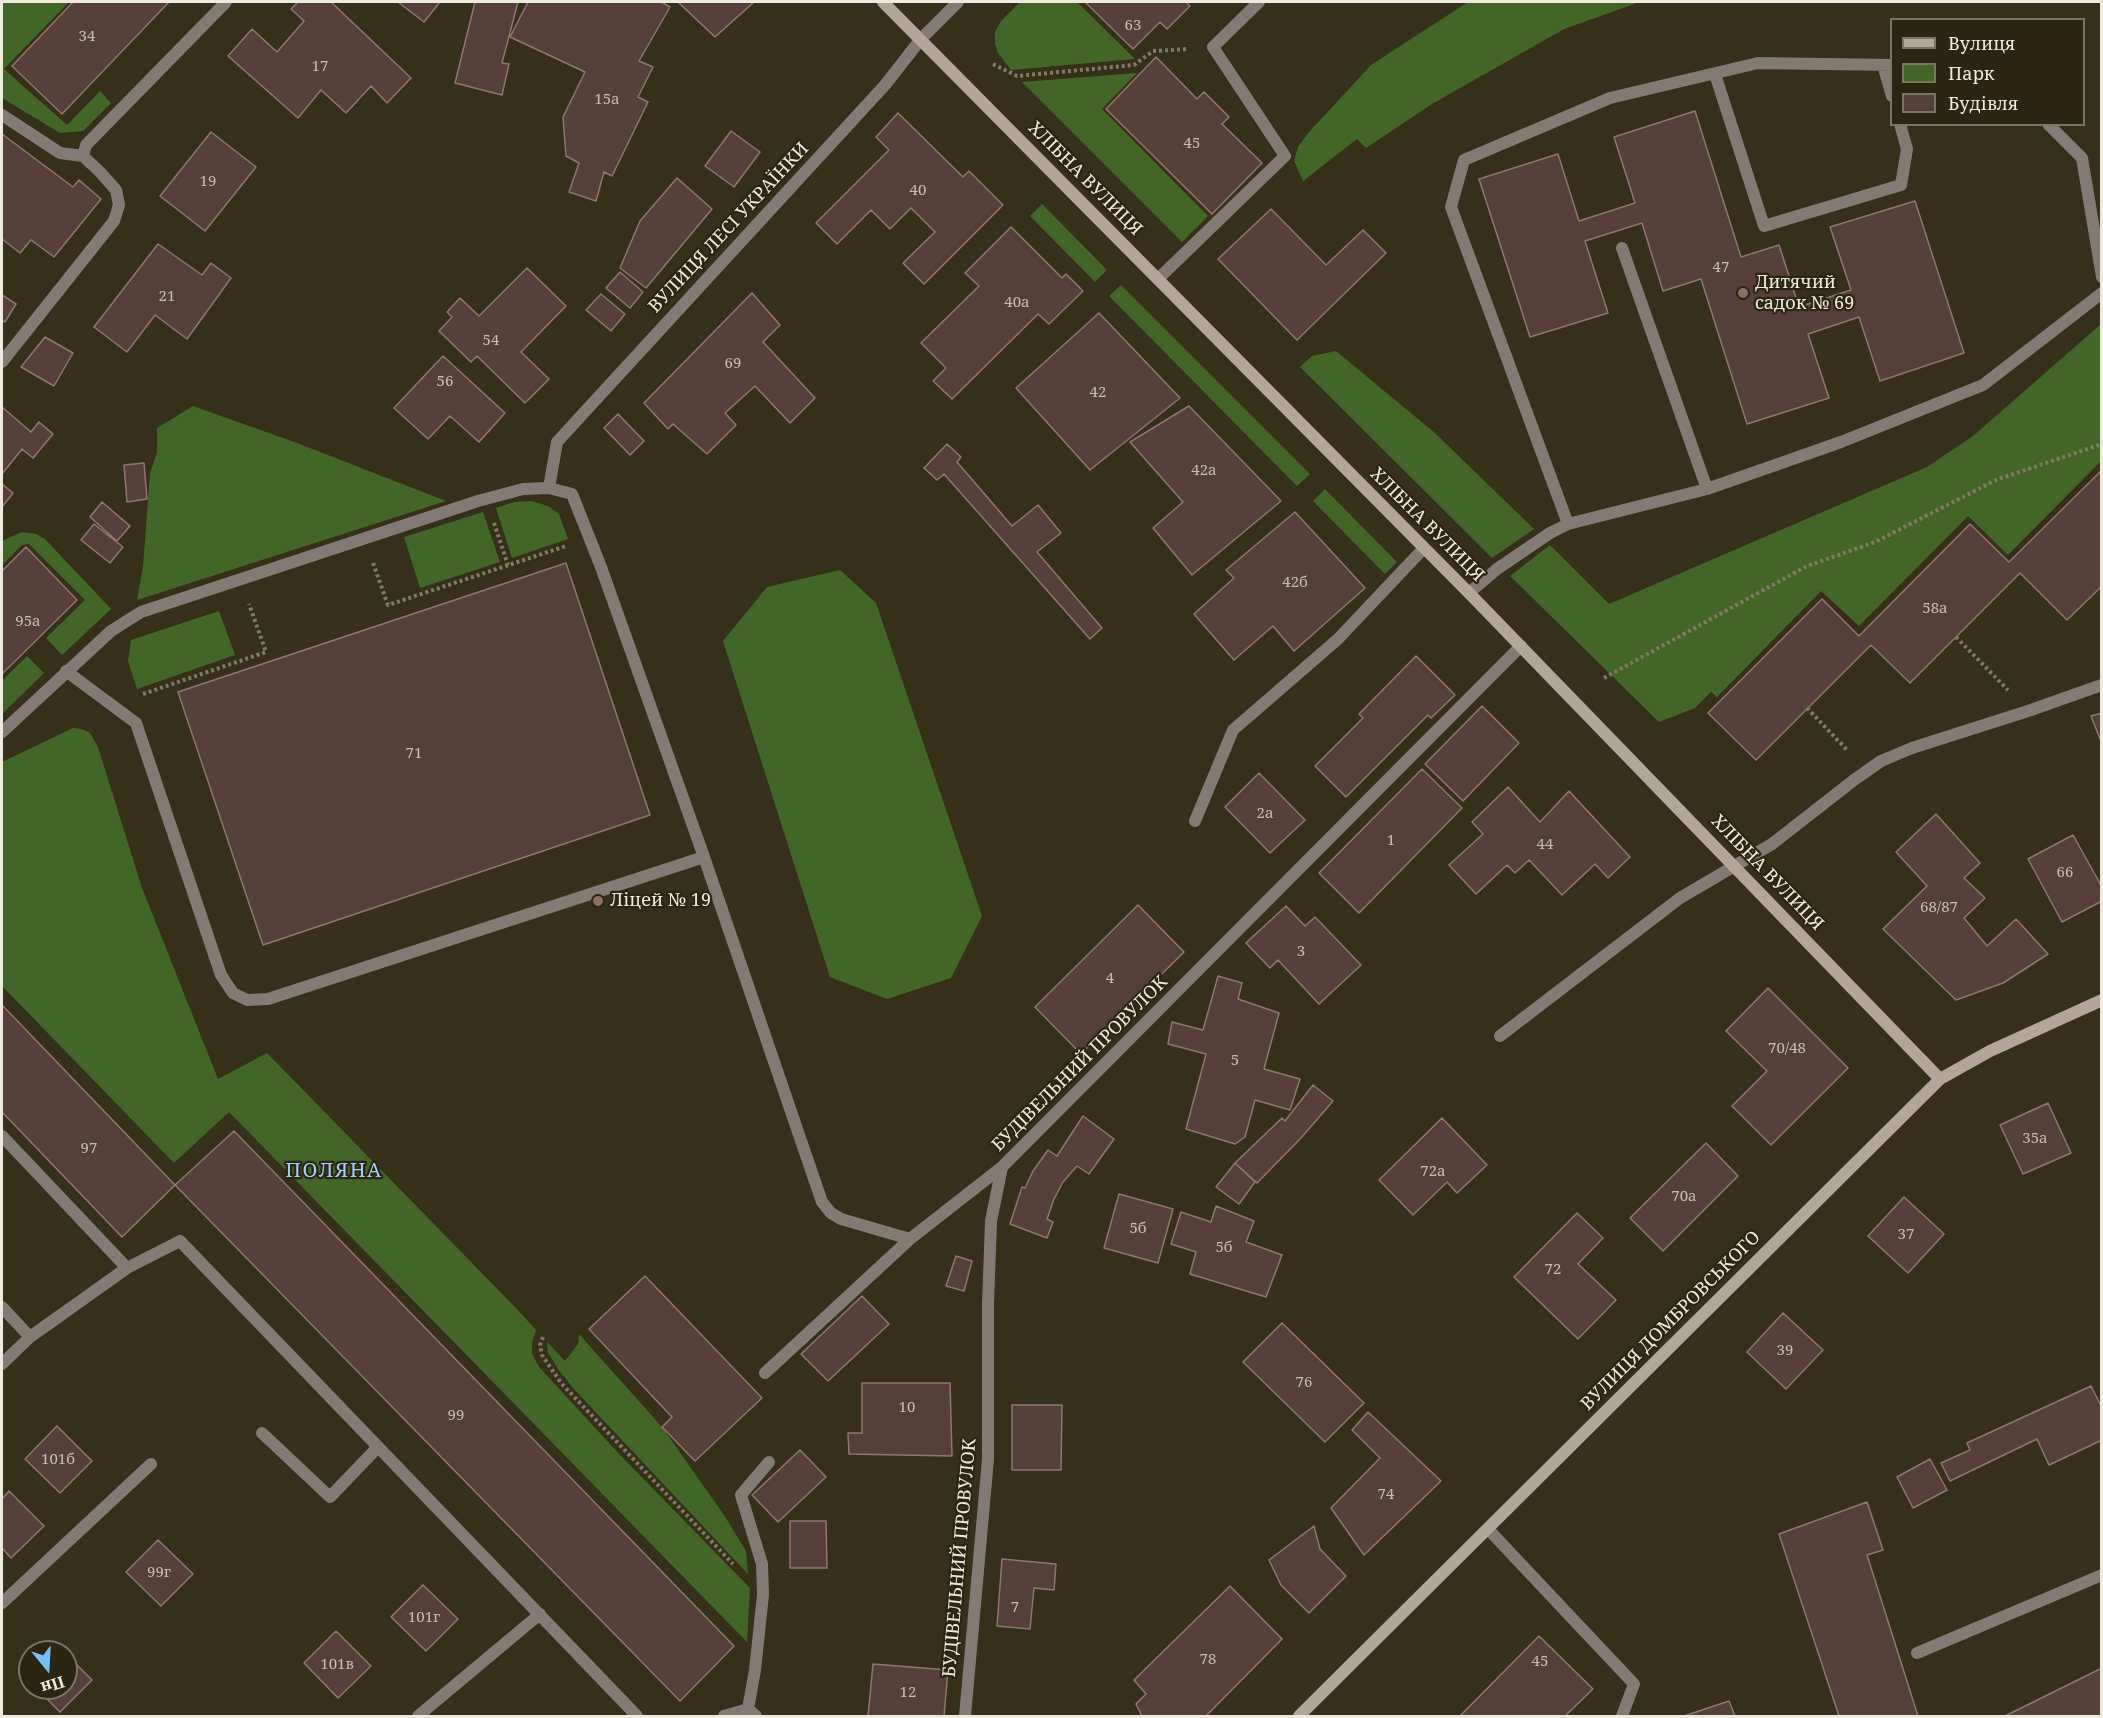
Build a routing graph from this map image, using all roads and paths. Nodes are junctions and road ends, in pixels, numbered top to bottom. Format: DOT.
graph roads {
  1 [pos="226,2"];
  2 [pos="883,2"];
  3 [pos="958,2"];
  4 [pos="1259,2"];
  5 [pos="921,39"];
  6 [pos="1213,47"];
  7 [pos="993,64"];
  8 [pos="1887,65"];
  9 [pos="1715,74"];
  10 [pos="1890,84"];
  11 [pos="2,115"];
  12 [pos="1901,126"];
  13 [pos="2050,126"];
  14 [pos="83,156"];
  15 [pos="1622,248"];
  16 [pos="2102,277"];
  17 [pos="1158,279"];
  18 [pos="2102,293"];
  19 [pos="2,362"];
  20 [pos="2102,444"];
  21 [pos="549,488"];
  22 [pos="1707,489"];
  23 [pos="485,500"];
  24 [pos="1568,524"];
  25 [pos="590,539"];
  26 [pos="1424,548"];
  27 [pos="371,557"];
  28 [pos="508,565"];
  29 [pos="1469,593"];
  30 [pos="247,597"];
  31 [pos="1956,637"];
  32 [pos="1521,646"];
  33 [pos="66,671"];
  34 [pos="1604,678"];
  35 [pos="2102,685"];
  36 [pos="1807,708"];
  37 [pos="2028,711"];
  38 [pos="127,716"];
  39 [pos="2,732"];
  40 [pos="1867,771"];
  41 [pos="1195,821"];
  42 [pos="704,857"];
  43 [pos="1735,865"];
  44 [pos="2102,1000"];
  45 [pos="1500,1036"];
  46 [pos="1940,1079"];
  47 [pos="2,1136"];
  48 [pos="1002,1167"];
  49 [pos="910,1239"];
  50 [pos="127,1268"];
  51 [pos="2,1307"];
  52 [pos="30,1337"];
  53 [pos="543,1337"];
  54 [pos="2,1364"];
  55 [pos="765,1373"];
  56 [pos="262,1433"];
  57 [pos="378,1447"];
  58 [pos="769,1462"];
  59 [pos="151,1464"];
  60 [pos="1488,1529"];
  61 [pos="2102,1575"];
  62 [pos="763,1595"];
  63 [pos="2,1603"];
  64 [pos="540,1614"];
  65 [pos="1917,1653"];
  66 [pos="752,1713"];
  67 [pos="418,1716"];
  68 [pos="638,1716"];
  69 [pos="724,1716"];
  70 [pos="965,1716"];
  71 [pos="1299,1716"];
  72 [pos="1622,1716"];
  1 -- 14 [label="street"];
  2 -- 5 [label="street, ХЛІБНА ВУЛИЦЯ"];
  3 -- 5 [label="street, ВУЛИЦЯ ЛЕСІ УКРАЇНКИ"];
  4 -- 6 [label="street"];
  5 -- 17 [label="street, ХЛІБНА ВУЛИЦЯ"];
  5 -- 21 [label="street, ВУЛИЦЯ ЛЕСІ УКРАЇНКИ"];
  6 -- 7 [label="path"];
  6 -- 17 [label="street"];
  8 -- 9 [label="street"];
  8 -- 10 [label="street"];
  9 -- 12 [label="street"];
  9 -- 24 [label="street"];
  11 -- 14 [label="street"];
  13 -- 16 [label="street"];
  14 -- 19 [label="street"];
  15 -- 22 [label="street"];
  17 -- 26 [label="street, ХЛІБНА ВУЛИЦЯ"];
  18 -- 22 [label="street"];
  20 -- 34 [label="path"];
  21 -- 23 [label="street"];
  21 -- 25 [label="street"];
  22 -- 24 [label="street"];
  23 -- 28 [label="path"];
  23 -- 33 [label="street"];
  24 -- 29 [label="street"];
  25 -- 28 [label="path"];
  25 -- 42 [label="street"];
  26 -- 29 [label="street, ХЛІБНА ВУЛИЦЯ"];
  26 -- 41 [label="street"];
  27 -- 28 [label="path"];
  29 -- 32 [label="street, ХЛІБНА ВУЛИЦЯ"];
  30 -- 38 [label="path"];
  31 -- 37 [label="path"];
  32 -- 43 [label="street, ХЛІБНА ВУЛИЦЯ"];
  32 -- 48 [label="street, БУДІВЕЛЬНИЙ ПРОВУЛОК"];
  33 -- 38 [label="street"];
  33 -- 39 [label="street"];
  35 -- 37 [label="street"];
  36 -- 40 [label="path"];
  37 -- 40 [label="street"];
  38 -- 42 [label="street"];
  40 -- 43 [label="street"];
  42 -- 49 [label="street"];
  43 -- 45 [label="street"];
  43 -- 46 [label="street, ХЛІБНА ВУЛИЦЯ"];
  44 -- 46 [label="street, ВУЛИЦЯ ДОМБРОВСЬКОГО"];
  46 -- 60 [label="street, ВУЛИЦЯ ДОМБРОВСЬКОГО"];
  47 -- 50 [label="street"];
  48 -- 49 [label="street"];
  48 -- 70 [label="street, БУДІВЕЛЬНИЙ ПРОВУЛОК"];
  49 -- 55 [label="street"];
  50 -- 52 [label="street"];
  50 -- 57 [label="street"];
  51 -- 52 [label="street"];
  52 -- 54 [label="street"];
  53 -- 62 [label="path"];
  56 -- 57 [label="street"];
  57 -- 64 [label="street"];
  58 -- 62 [label="street"];
  59 -- 63 [label="street"];
  60 -- 71 [label="street, ВУЛИЦЯ ДОМБРОВСЬКОГО"];
  60 -- 72 [label="street"];
  61 -- 65 [label="street"];
  62 -- 66 [label="street"];
  64 -- 67 [label="street"];
  64 -- 68 [label="street"];
  66 -- 69 [label="street"];
}
